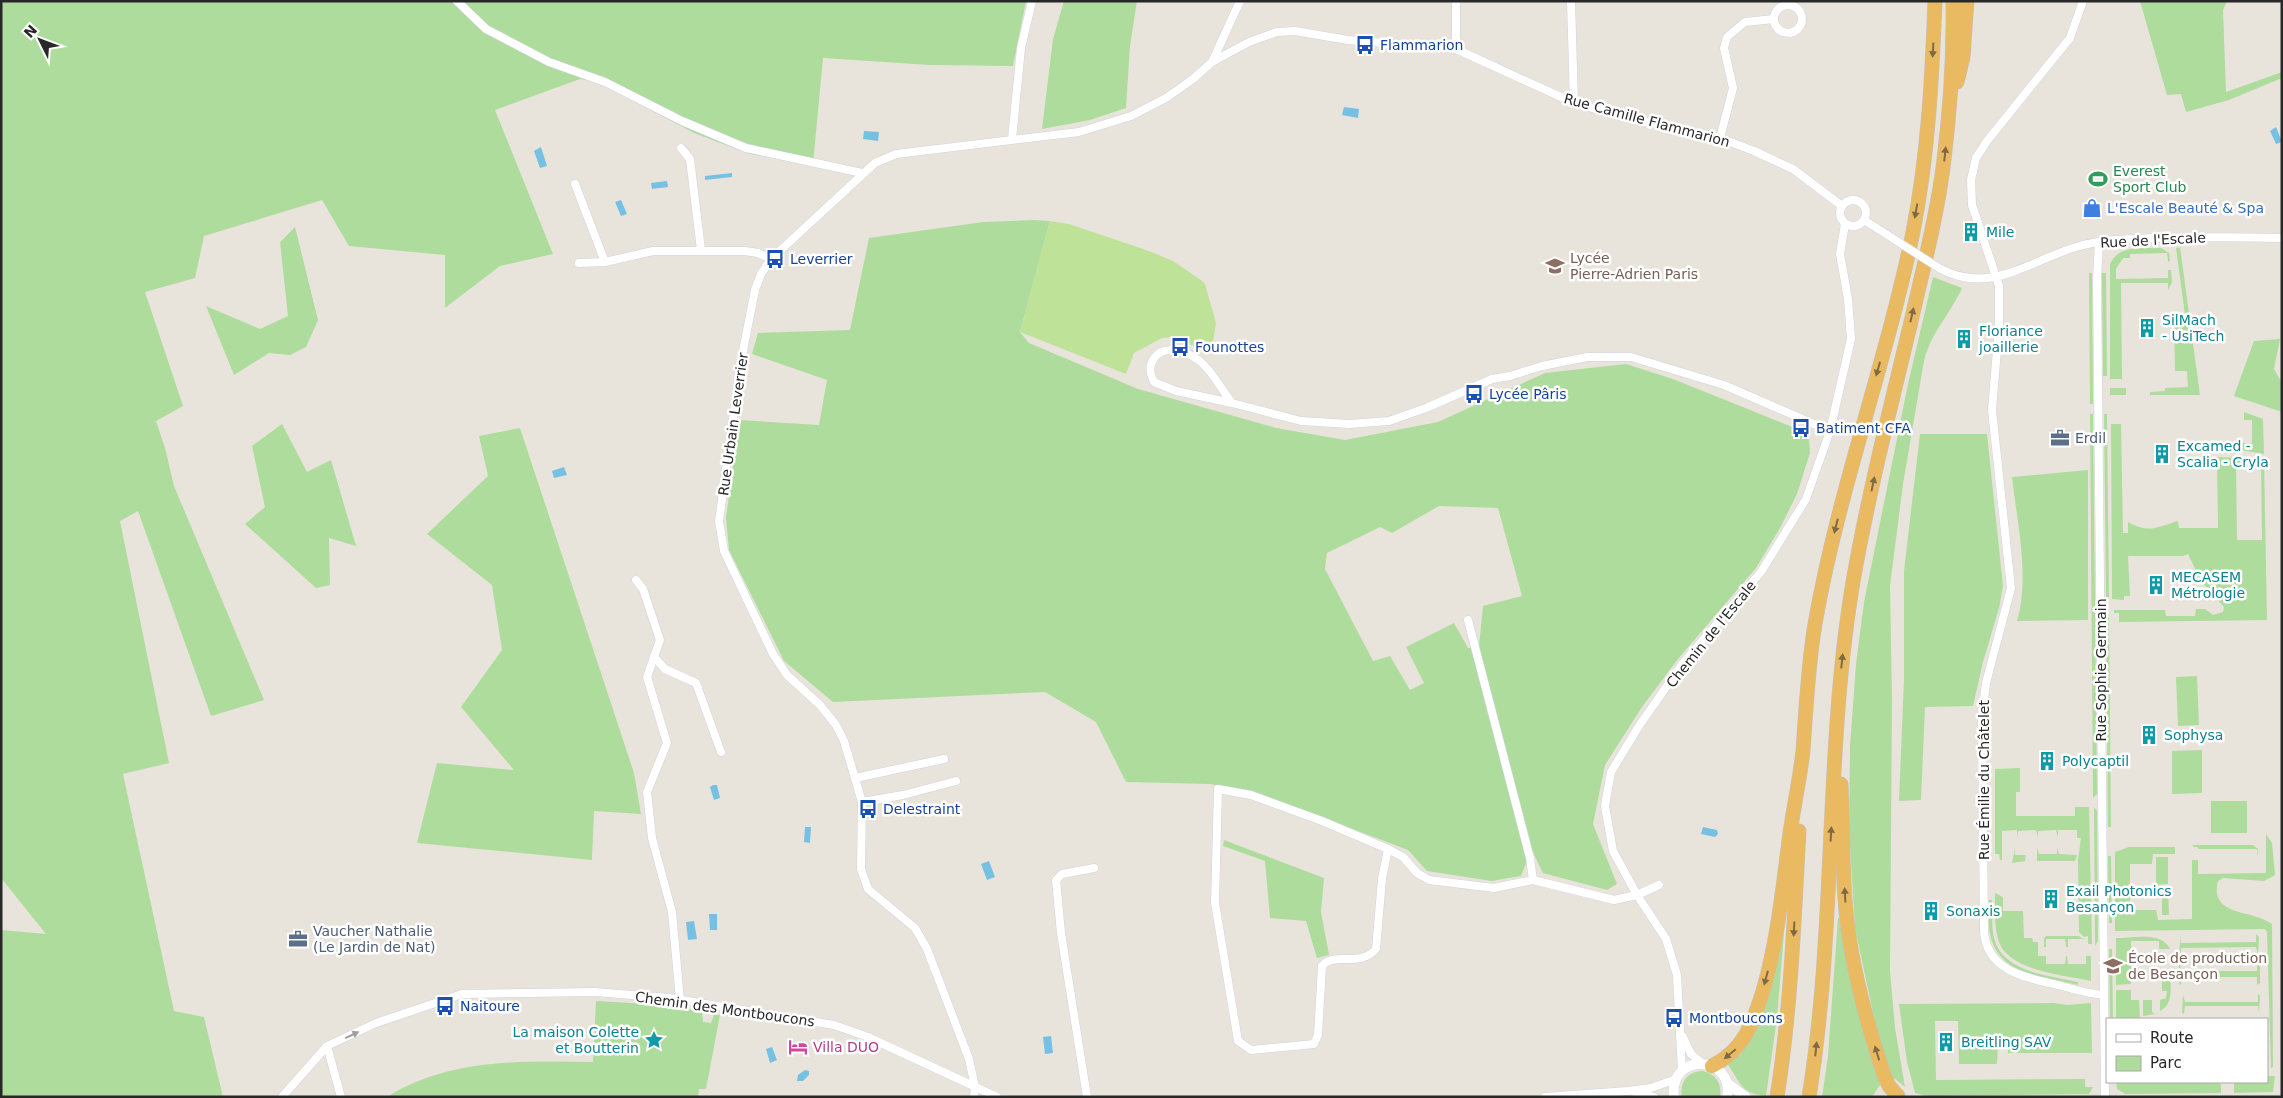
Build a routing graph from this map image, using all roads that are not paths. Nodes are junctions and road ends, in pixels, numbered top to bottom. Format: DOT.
graph roads {
  1 [pos="457,1"];
  2 [pos="1032,1"];
  3 [pos="1240,1"];
  4 [pos="1456,1"];
  5 [pos="1571,1"];
  6 [pos="1935,1"];
  7 [pos="1954,1"];
  8 [pos="1967,1"];
  9 [pos="2082,1"];
  10 [pos="1774,19"];
  11 [pos="1456,49"];
  12 [pos="1212,62"];
  13 [pos="1574,103"];
  14 [pos="1948,124"];
  15 [pos="1720,138"];
  16 [pos="1012,139"];
  17 [pos="682,148"];
  18 [pos="862,173"];
  19 [pos="575,184"];
  20 [pos="1842,206"];
  21 [pos="1864,220"];
  22 [pos="1845,224"];
  23 [pos="2282,238"];
  24 [pos="2099,243"];
  25 [pos="701,250"];
  26 [pos="770,259"];
  27 [pos="605,262"];
  28 [pos="579,263"];
  29 [pos="1997,276"];
  30 [pos="1232,403"];
  31 [pos="1830,431"];
  32 [pos="636,580"];
  33 [pos="1468,620"];
  34 [pos="654,657"];
  35 [pos="1837,709"];
  36 [pos="721,752"];
  37 [pos="1802,758"];
  38 [pos="944,759"];
  39 [pos="855,778"];
  40 [pos="956,781"];
  41 [pos="862,802"];
  42 [pos="1388,850"];
  43 [pos="1094,868"];
  44 [pos="1533,880"];
  45 [pos="1658,885"];
  46 [pos="1637,895"];
  47 [pos="2104,995"];
  48 [pos="680,1000"];
  49 [pos="1681,1033"];
  50 [pos="327,1046"];
  51 [pos="1707,1064"];
  52 [pos="1679,1075"];
  53 [pos="1727,1083"];
  54 [pos="975,1087"];
  55 [pos="1628,1091"];
  56 [pos="1601,1094"];
  57 [pos="282,1097"];
  58 [pos="342,1097"];
  59 [pos="974,1097"];
  60 [pos="996,1097"];
  61 [pos="1087,1097"];
  62 [pos="1545,1097"];
  63 [pos="1654,1097"];
  64 [pos="1674,1097"];
  65 [pos="1728,1097"];
  66 [pos="1746,1097"];
  67 [pos="1777,1097"];
  68 [pos="1809,1097"];
  69 [pos="1892,1097"];
  70 [pos="1900,1097"];
  71 [pos="2105,1097"];
  1 -- 18 [label="street"];
  2 -- 16 [label="street"];
  3 -- 12 [label="street, Rue Urbain Leverrier"];
  4 -- 11 [label="street"];
  5 -- 13 [label="street"];
  6 -- 37 [label="highway, one-way"];
  7 -- 14 [label="highway"];
  8 -- 14 [label="highway"];
  9 -- 29 [label="street, Rue Émilie du Châtelet"];
  10 -- 15 [label="street"];
  11 -- 12 [label="street, Rue Camille Flammarion"];
  11 -- 13 [label="street, Rue Camille Flammarion"];
  12 -- 16 [label="street, Rue Urbain Leverrier"];
  13 -- 15 [label="street, Rue Camille Flammarion"];
  35 -- 14 [label="highway, one-way"];
  15 -- 20 [label="street, Rue Camille Flammarion"];
  16 -- 18 [label="street, Rue Urbain Leverrier"];
  17 -- 25 [label="street"];
  18 -- 26 [label="street, Rue Urbain Leverrier"];
  19 -- 27 [label="street"];
  20 -- 21 [label="street"];
  20 -- 22 [label="street"];
  21 -- 22 [label="street"];
  21 -- 29 [label="street, Rue de l'Escale, bridge"];
  22 -- 31 [label="street, Chemin de l'Escale"];
  23 -- 24 [label="street, Rue de l'Escale"];
  24 -- 29 [label="street, Rue de l'Escale"];
  24 -- 47 [label="street, Rue Sophie Germain"];
  25 -- 26 [label="street"];
  25 -- 27 [label="street"];
  26 -- 39 [label="street, Rue Urbain Leverrier"];
  27 -- 28 [label="street"];
  29 -- 47 [label="street, Rue Émilie du Châtelet"];
  30 -- 30 [label="street"];
  30 -- 31 [label="street"];
  31 -- 46 [label="street, Chemin de l'Escale"];
  32 -- 34 [label="street"];
  33 -- 44 [label="street"];
  34 -- 36 [label="street"];
  34 -- 48 [label="street"];
  68 -- 35 [label="highway, one-way"];
  70 -- 35 [label="highway, one-way"];
  37 -- 51 [label="highway, one-way"];
  37 -- 67 [label="highway, one-way"];
  38 -- 39 [label="street"];
  39 -- 41 [label="street, Rue Urbain Leverrier"];
  40 -- 41 [label="street"];
  41 -- 54 [label="street, Rue Urbain Leverrier"];
  42 -- 42 [label="street"];
  42 -- 44 [label="street"];
  43 -- 61 [label="street"];
  44 -- 46 [label="street"];
  45 -- 46 [label="street"];
  46 -- 49 [label="street, Chemin de l'Escale"];
  47 -- 71 [label="street, Rue Sophie Germain"];
  50 -- 48 [label="street, Chemin des Montboucons, one-way"];
  48 -- 54 [label="street, Chemin des Montboucons"];
  49 -- 51 [label="street, Chemin de l'Escale"];
  49 -- 52 [label="street, Chemin de l'Escale"];
  50 -- 57 [label="street"];
  50 -- 58 [label="street"];
  51 -- 52 [label="street"];
  51 -- 53 [label="street"];
  52 -- 55 [label="street"];
  52 -- 64 [label="street"];
  53 -- 65 [label="street"];
  53 -- 66 [label="street"];
  54 -- 59 [label="street, Rue Urbain Leverrier"];
  54 -- 60 [label="street, Chemin des Montboucons"];
  55 -- 56 [label="street"];
  55 -- 63 [label="street"];
  56 -- 62 [label="street"];
  69 -- 70 [label="street"];
}
